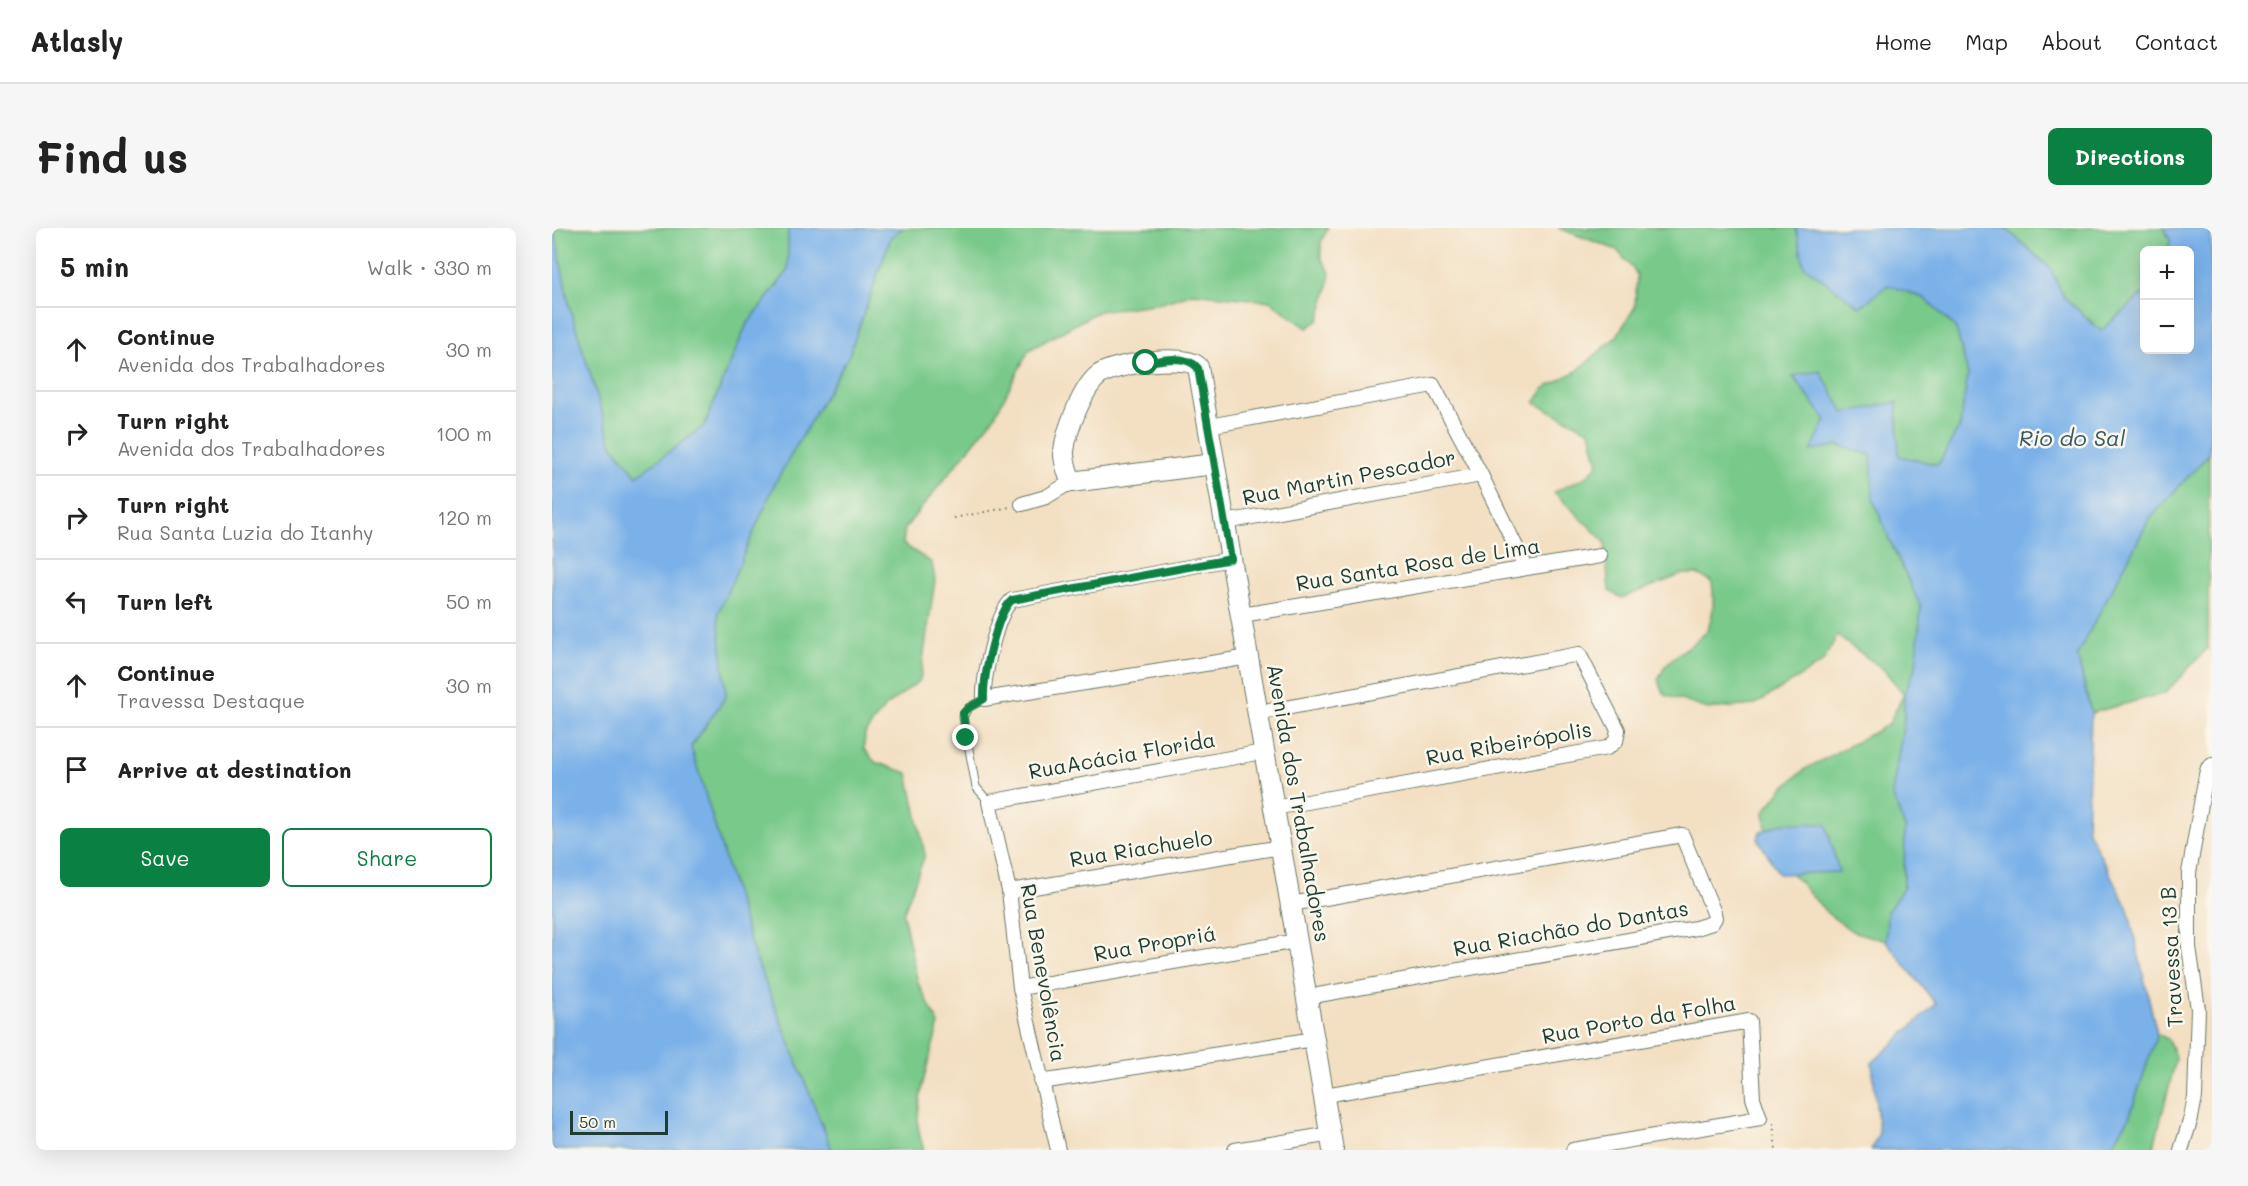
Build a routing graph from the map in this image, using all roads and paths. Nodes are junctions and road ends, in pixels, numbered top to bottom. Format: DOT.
graph roads {
  1 [pos="1209,426"];
  2 [pos="1214,464"];
  3 [pos="1481,475"];
  4 [pos="1071,482"];
  5 [pos="1022,504"];
  6 [pos="954,518"];
  7 [pos="1226,522"];
  8 [pos="1600,556"];
  9 [pos="1231,559"];
  10 [pos="1521,569"];
  11 [pos="1242,615"];
  12 [pos="1249,657"];
  13 [pos="984,699"];
  14 [pos="1258,713"];
  15 [pos="1263,752"];
  16 [pos="2212,765"];
  17 [pos="989,802"];
  18 [pos="1274,808"];
  19 [pos="1281,847"];
  20 [pos="1009,891"];
  21 [pos="1291,904"];
  22 [pos="1297,941"];
  23 [pos="1020,988"];
  24 [pos="1307,997"];
  25 [pos="1314,1039"];
  26 [pos="1041,1082"];
  27 [pos="1325,1095"];
  28 [pos="1760,1118"];
  29 [pos="1332,1142"];
  30 [pos="1058,1150"];
  31 [pos="1234,1150"];
  32 [pos="1573,1150"];
  33 [pos="1776,1150"];
  34 [pos="2181,1150"];
  1 -- 2 [label="street, Avenida dos Trabalhadores"];
  1 -- 3 [label="street"];
  1 -- 4 [label="street, Avenida dos Trabalhadores"];
  2 -- 4 [label="street"];
  2 -- 7 [label="street, Avenida dos Trabalhadores"];
  3 -- 7 [label="street, Rua Martin Pescador"];
  3 -- 10 [label="street"];
  4 -- 5 [label="street"];
  5 -- 6 [label="path"];
  7 -- 9 [label="street, Avenida dos Trabalhadores"];
  8 -- 10 [label="street, Rua Santa Rosa de Lima"];
  9 -- 11 [label="street, Avenida dos Trabalhadores"];
  9 -- 13 [label="street"];
  10 -- 11 [label="street, Rua Santa Rosa de Lima"];
  11 -- 12 [label="street, Avenida dos Trabalhadores"];
  12 -- 13 [label="street"];
  12 -- 14 [label="street, Avenida dos Trabalhadores"];
  13 -- 17 [label="lane"];
  14 -- 15 [label="street, Avenida dos Trabalhadores"];
  14 -- 18 [label="street, Rua Ribeirópolis"];
  15 -- 17 [label="street, RuaAcácia Florida"];
  15 -- 18 [label="street, Avenida dos Trabalhadores"];
  16 -- 34 [label="street, Travessa 13 B"];
  17 -- 20 [label="street, Rua Benevolência"];
  18 -- 19 [label="street, Avenida dos Trabalhadores"];
  19 -- 20 [label="street, Rua Riachuelo"];
  19 -- 21 [label="street, Avenida dos Trabalhadores"];
  20 -- 23 [label="street, Rua Benevolência"];
  21 -- 22 [label="street, Avenida dos Trabalhadores"];
  21 -- 24 [label="street, Rua Riachão do Dantas"];
  22 -- 23 [label="street, Rua Propriá"];
  22 -- 24 [label="street, Avenida dos Trabalhadores"];
  23 -- 26 [label="street, Rua Benevolência"];
  24 -- 25 [label="street, Avenida dos Trabalhadores"];
  25 -- 26 [label="street"];
  25 -- 27 [label="street, Avenida dos Trabalhadores"];
  26 -- 30 [label="street, Rua Benevolência"];
  27 -- 28 [label="street, Rua Porto da Folha"];
  27 -- 29 [label="street, Avenida dos Trabalhadores"];
  28 -- 32 [label="street"];
  28 -- 33 [label="path"];
  29 -- 31 [label="street"];
}
